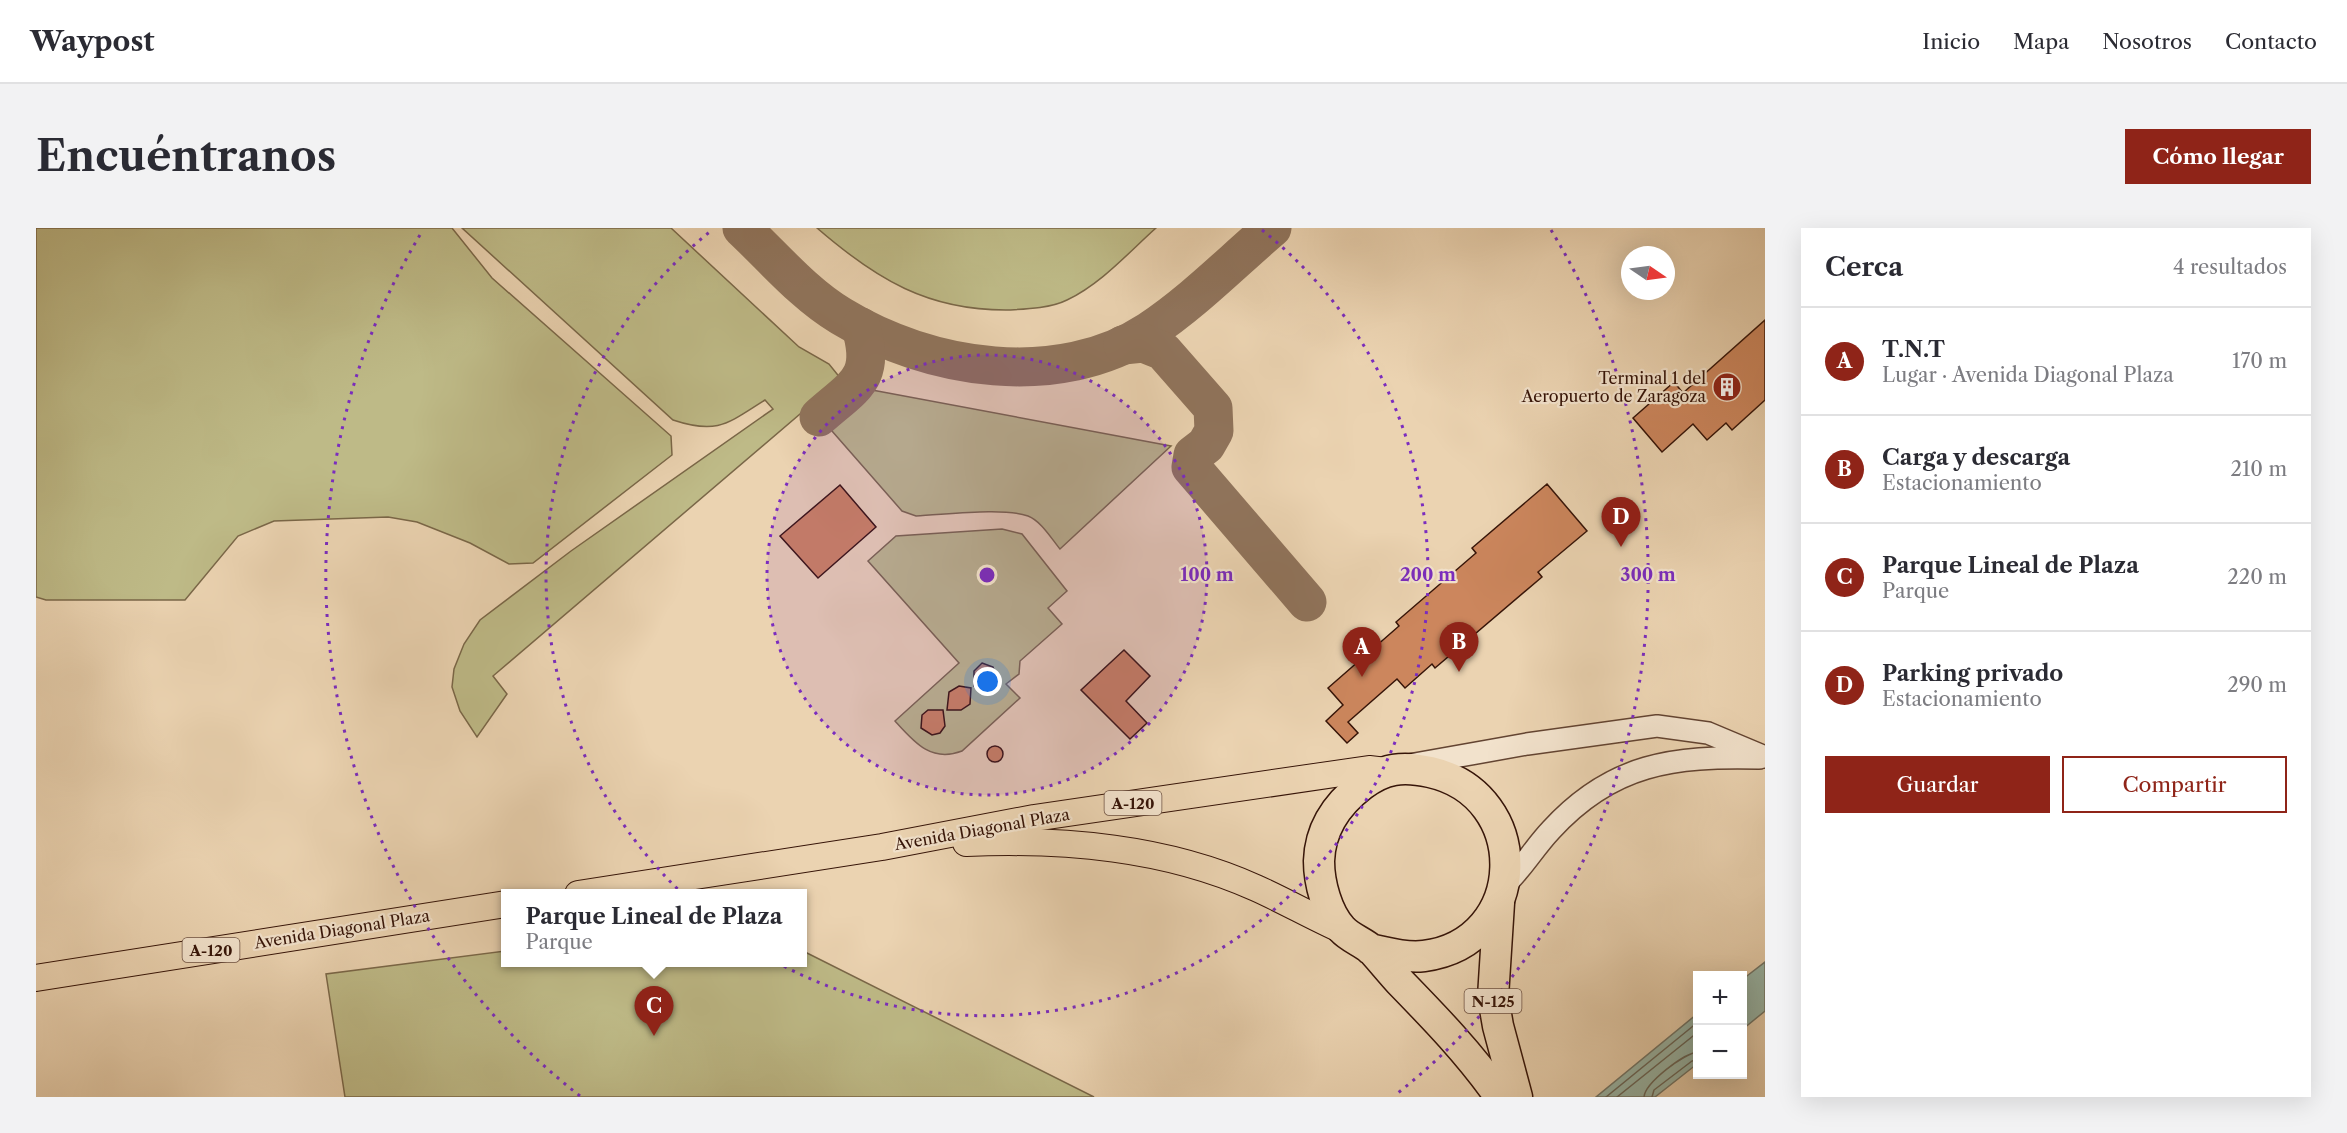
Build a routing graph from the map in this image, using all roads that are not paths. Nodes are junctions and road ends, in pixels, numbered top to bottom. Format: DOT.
graph roads {
  1 [pos="1765,757"];
  2 [pos="1395,769"];
  3 [pos="882,847"];
  4 [pos="610,889"];
  5 [pos="1502,895"];
  6 [pos="501,905"];
  7 [pos="1342,930"];
  8 [pos="1370,949"];
  9 [pos="36,978"];
  10 [pos="1500,1097"];
  11 [pos="1517,1097"];
  1 -- 2 [label="street"];
  1 -- 5 [label="street"];
  2 -- 3 [label="main road, Avenida Diagonal Plaza / A-120"];
  2 -- 5 [label="highway"];
  2 -- 7 [label="highway"];
  3 -- 4 [label="main road, Avenida Diagonal Plaza / A-120"];
  3 -- 7 [label="main road, A-120"];
  5 -- 8 [label="highway"];
  5 -- 11 [label="highway, N-125"];
  6 -- 9 [label="main road, Avenida Diagonal Plaza / A-120"];
  7 -- 8 [label="highway"];
  8 -- 10 [label="highway, N-125"];
}
